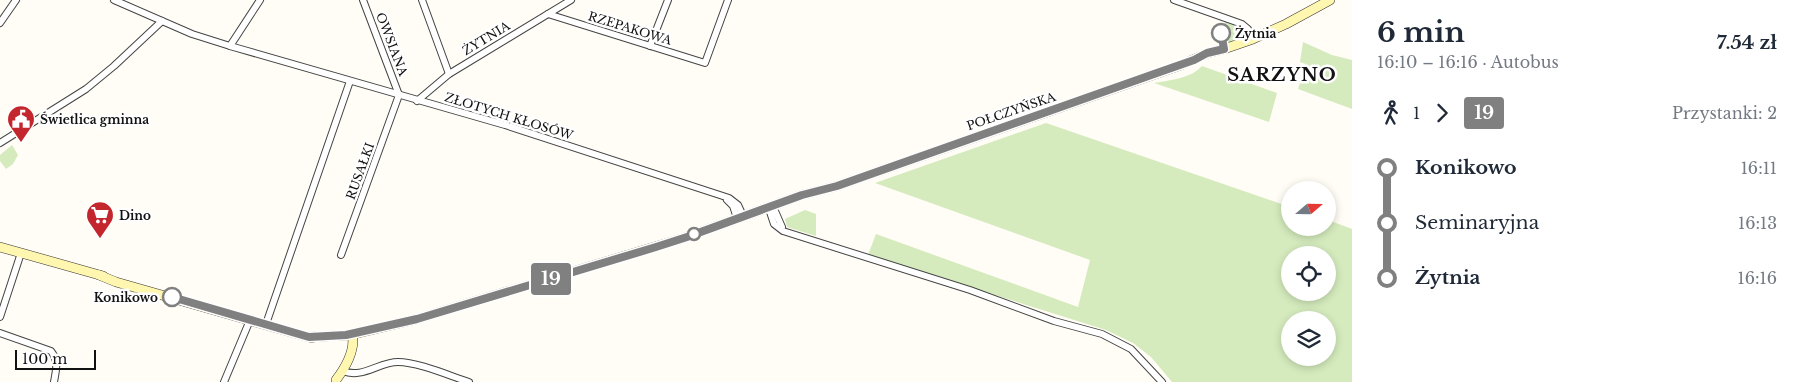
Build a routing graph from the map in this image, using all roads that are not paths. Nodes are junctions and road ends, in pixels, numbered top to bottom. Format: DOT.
graph roads {
  1 [pos="16,0"];
  2 [pos="114,0"];
  3 [pos="260,0"];
  4 [pos="363,0"];
  5 [pos="422,0"];
  6 [pos="571,0"];
  7 [pos="668,0"];
  8 [pos="728,0"];
  9 [pos="1174,0"];
  10 [pos="1330,0"];
  11 [pos="548,14"];
  12 [pos="162,21"];
  13 [pos="0,23"];
  14 [pos="1253,39"];
  15 [pos="230,46"];
  16 [pos="650,46"];
  17 [pos="449,74"];
  18 [pos="350,81"];
  19 [pos="399,96"];
  20 [pos="417,101"];
  21 [pos="0,144"];
  22 [pos="772,210"];
  23 [pos="740,219"];
  24 [pos="0,247"];
  25 [pos="21,253"];
  26 [pos="341,255"];
  27 [pos="0,317"];
  28 [pos="250,320"];
  29 [pos="266,324"];
  30 [pos="0,333"];
  31 [pos="350,337"];
  32 [pos="343,371"];
  33 [pos="336,381"];
  34 [pos="54,382"];
  35 [pos="224,382"];
  36 [pos="469,382"];
  37 [pos="1162,382"];
  1 -- 13 [label="street"];
  2 -- 12 [label="street, ZŁOTYCH KŁOSÓW"];
  3 -- 15 [label="street"];
  4 -- 19 [label="street, OWSIANA"];
  5 -- 17 [label="street"];
  6 -- 11 [label="street, ŻYTNIA"];
  7 -- 16 [label="street"];
  8 -- 16 [label="street, RZEPAKOWA"];
  9 -- 14 [label="street"];
  10 -- 14 [label="main road, POŁCZYŃSKA"];
  11 -- 16 [label="street, RZEPAKOWA"];
  11 -- 17 [label="street, ŻYTNIA"];
  12 -- 15 [label="street, ZŁOTYCH KŁOSÓW"];
  12 -- 21 [label="street"];
  14 -- 22 [label="main road, POŁCZYŃSKA"];
  15 -- 18 [label="street, ZŁOTYCH KŁOSÓW"];
  17 -- 20 [label="street, ŻYTNIA"];
  18 -- 19 [label="street, ZŁOTYCH KŁOSÓW"];
  18 -- 29 [label="street"];
  19 -- 20 [label="street, ZŁOTYCH KŁOSÓW"];
  19 -- 26 [label="street, RUSAŁKI"];
  20 -- 23 [label="street, ZŁOTYCH KŁOSÓW"];
  22 -- 23 [label="main road, POŁCZYŃSKA"];
  22 -- 37 [label="street"];
  23 -- 31 [label="main road, POŁCZYŃSKA"];
  24 -- 25 [label="main road, POŁCZYŃSKA"];
  25 -- 27 [label="street"];
  25 -- 28 [label="main road, POŁCZYŃSKA"];
  28 -- 29 [label="main road, POŁCZYŃSKA"];
  28 -- 35 [label="street"];
  29 -- 31 [label="main road, POŁCZYŃSKA"];
  30 -- 34 [label="street"];
  31 -- 32 [label="main road"];
  31 -- 33 [label="main road"];
  32 -- 33 [label="main road"];
  32 -- 36 [label="street"];
}
